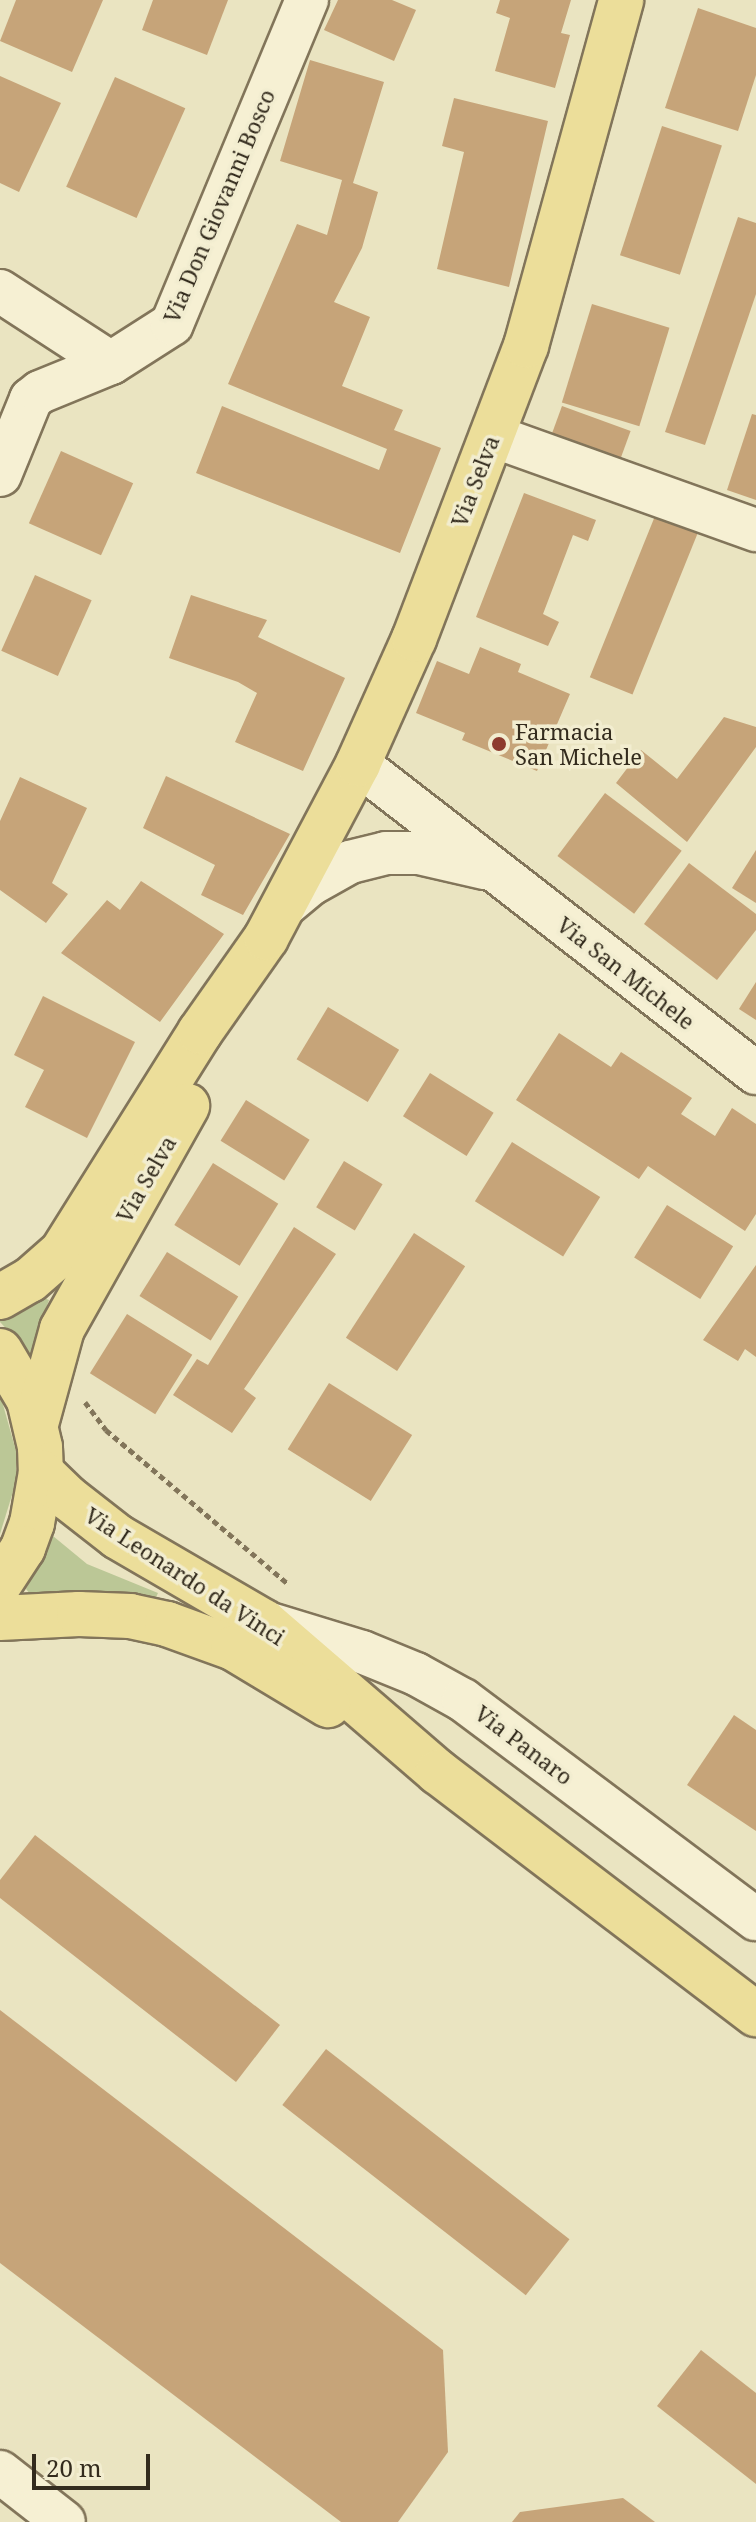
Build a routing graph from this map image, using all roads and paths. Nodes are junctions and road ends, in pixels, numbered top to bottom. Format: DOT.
graph roads {
  1 [pos="307,0"];
  2 [pos="621,0"];
  3 [pos="0,291"];
  4 [pos="111,363"];
  5 [pos="493,436"];
  6 [pos="0,475"];
  7 [pos="756,530"];
  8 [pos="358,764"];
  9 [pos="497,873"];
  10 [pos="274,923"];
  11 [pos="756,1073"];
  12 [pos="0,1297"];
  13 [pos="0,1351"];
  14 [pos="83,1399"];
  15 [pos="36,1424"];
  16 [pos="41,1472"];
  17 [pos="0,1583"];
  18 [pos="298,1592"];
  19 [pos="0,1618"];
  20 [pos="264,1622"];
  21 [pos="438,1772"];
  22 [pos="756,1919"];
  23 [pos="753,2013"];
  24 [pos="0,2472"];
  25 [pos="64,2522"];
  1 -- 4 [label="street, Via Don Giovanni Bosco"];
  2 -- 5 [label="main road, Via Selva"];
  3 -- 4 [label="street"];
  4 -- 6 [label="street, Via Don Giovanni Bosco"];
  5 -- 7 [label="street"];
  5 -- 8 [label="main road, Via Selva"];
  8 -- 9 [label="street, Via San Michele"];
  8 -- 10 [label="main road, Via Selva"];
  9 -- 10 [label="street, Via San Michele"];
  9 -- 11 [label="street, Via San Michele"];
  10 -- 12 [label="main road, Via Selva"];
  10 -- 15 [label="main road, Via Selva"];
  13 -- 15 [label="main road"];
  14 -- 18 [label="path"];
  15 -- 16 [label="main road"];
  16 -- 17 [label="main road"];
  16 -- 20 [label="main road, Via Leonardo da Vinci"];
  19 -- 21 [label="main road, Via Leonardo da Vinci"];
  20 -- 21 [label="main road, Via Leonardo da Vinci"];
  20 -- 22 [label="street, Via Panaro"];
  21 -- 23 [label="main road, Via Leonardo da Vinci"];
  24 -- 25 [label="street"];
}
